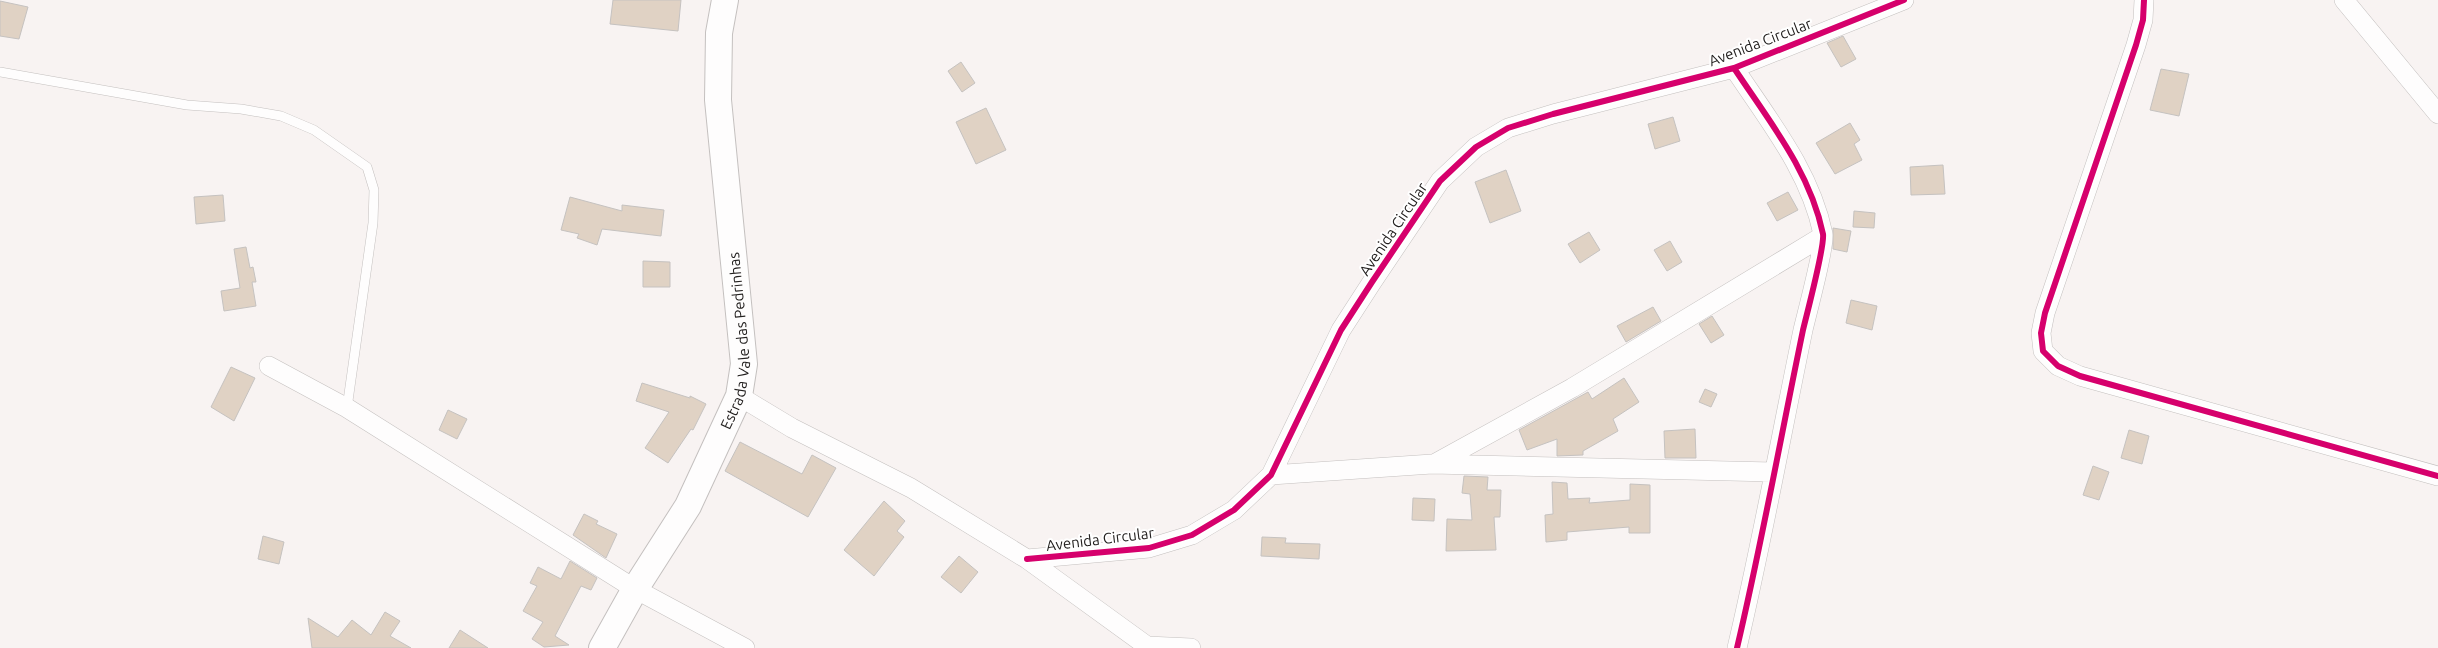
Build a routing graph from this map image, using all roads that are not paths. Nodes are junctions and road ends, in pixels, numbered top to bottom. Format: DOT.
graph roads {
  1 [pos="725,0"];
  2 [pos="1904,0"];
  3 [pos="2144,0"];
  4 [pos="2344,0"];
  5 [pos="1734,68"];
  6 [pos="0,72"];
  7 [pos="2438,114"];
  8 [pos="1823,236"];
  9 [pos="269,366"];
  10 [pos="739,396"];
  11 [pos="347,408"];
  12 [pos="1432,464"];
  13 [pos="1773,472"];
  14 [pos="1271,475"];
  15 [pos="2438,476"];
  16 [pos="1027,559"];
  17 [pos="635,589"];
  18 [pos="1147,647"];
  19 [pos="602,648"];
  20 [pos="745,648"];
  21 [pos="1191,648"];
  22 [pos="1737,648"];
  1 -- 10 [label="main road, Estrada Vale das Pedrinhas"];
  2 -- 5 [label="street, Avenida Circular"];
  3 -- 15 [label="street"];
  4 -- 7 [label="street"];
  5 -- 8 [label="street"];
  5 -- 14 [label="street, Avenida Circular"];
  6 -- 11 [label="lane"];
  8 -- 12 [label="street"];
  8 -- 13 [label="street"];
  9 -- 11 [label="street"];
  10 -- 16 [label="street, Avenida Circular"];
  10 -- 17 [label="main road, Estrada Vale das Pedrinhas"];
  11 -- 17 [label="street"];
  12 -- 13 [label="street"];
  12 -- 14 [label="street"];
  13 -- 22 [label="street"];
  14 -- 16 [label="street, Avenida Circular"];
  16 -- 18 [label="street, Avenida Circular"];
  17 -- 19 [label="main road, Estrada Vale das Pedrinhas"];
  17 -- 20 [label="street"];
  18 -- 21 [label="street, Avenida Circular"];
}
